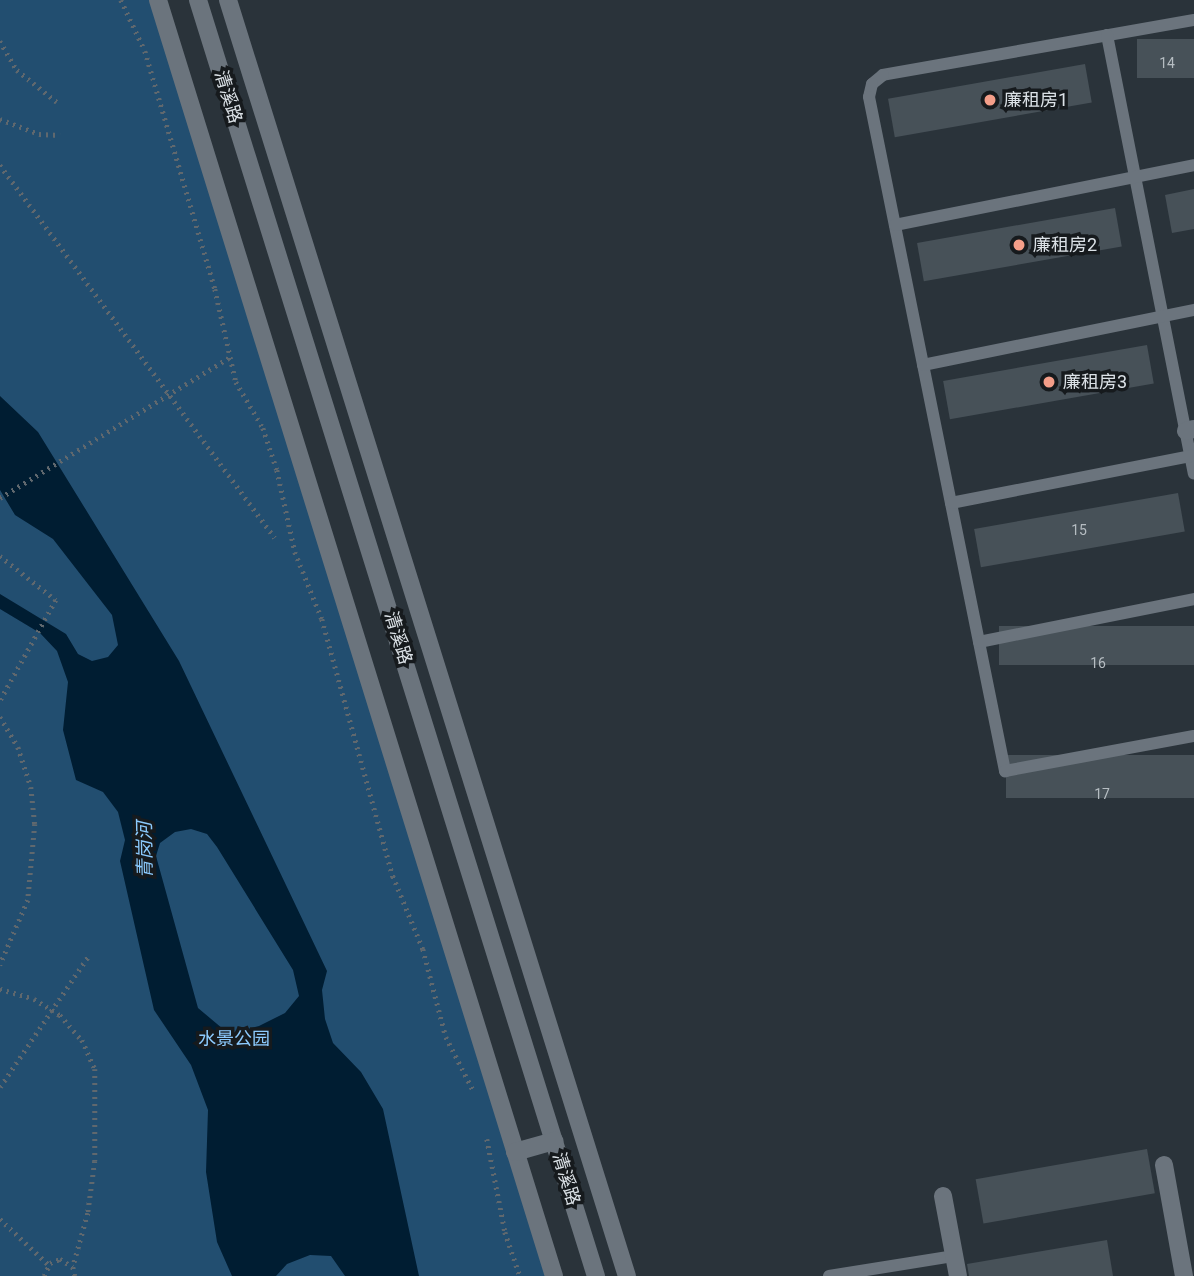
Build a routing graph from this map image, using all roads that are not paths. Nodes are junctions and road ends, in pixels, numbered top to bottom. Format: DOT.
graph roads {
  1 [pos="158,0"];
  2 [pos="198,0"];
  3 [pos="228,0"];
  4 [pos="1194,20"];
  5 [pos="1107,35"];
  6 [pos="1194,165"];
  7 [pos="1135,177"];
  8 [pos="895,225"];
  9 [pos="1194,310"];
  10 [pos="1163,316"];
  11 [pos="923,365"];
  12 [pos="1190,430"];
  13 [pos="1191,456"];
  14 [pos="1194,472"];
  15 [pos="951,503"];
  16 [pos="1194,599"];
  17 [pos="979,642"];
  18 [pos="1194,736"];
  19 [pos="554,1140"];
  20 [pos="515,1153"];
  21 [pos="1164,1165"];
  22 [pos="943,1196"];
  23 [pos="954,1256"];
  24 [pos="554,1276"];
  25 [pos="596,1276"];
  26 [pos="626,1276"];
  27 [pos="829,1276"];
  28 [pos="958,1276"];
  29 [pos="1184,1276"];
  1 -- 20 [label="main road"];
  2 -- 19 [label="main road, 清溪路"];
  3 -- 26 [label="main road"];
  4 -- 5 [label="lane"];
  5 -- 7 [label="lane"];
  5 -- 8 [label="lane"];
  6 -- 7 [label="lane"];
  7 -- 8 [label="lane"];
  7 -- 10 [label="lane"];
  8 -- 11 [label="lane"];
  9 -- 10 [label="lane"];
  10 -- 11 [label="lane"];
  10 -- 12 [label="lane"];
  11 -- 15 [label="lane"];
  12 -- 13 [label="lane"];
  13 -- 14 [label="lane"];
  13 -- 15 [label="lane"];
  15 -- 17 [label="lane"];
  16 -- 17 [label="lane"];
  17 -- 18 [label="lane"];
  19 -- 20 [label="main road"];
  19 -- 25 [label="main road, 清溪路"];
  20 -- 24 [label="main road"];
  21 -- 29 [label="main road"];
  22 -- 23 [label="main road"];
  23 -- 27 [label="lane"];
  23 -- 28 [label="main road"];
}
